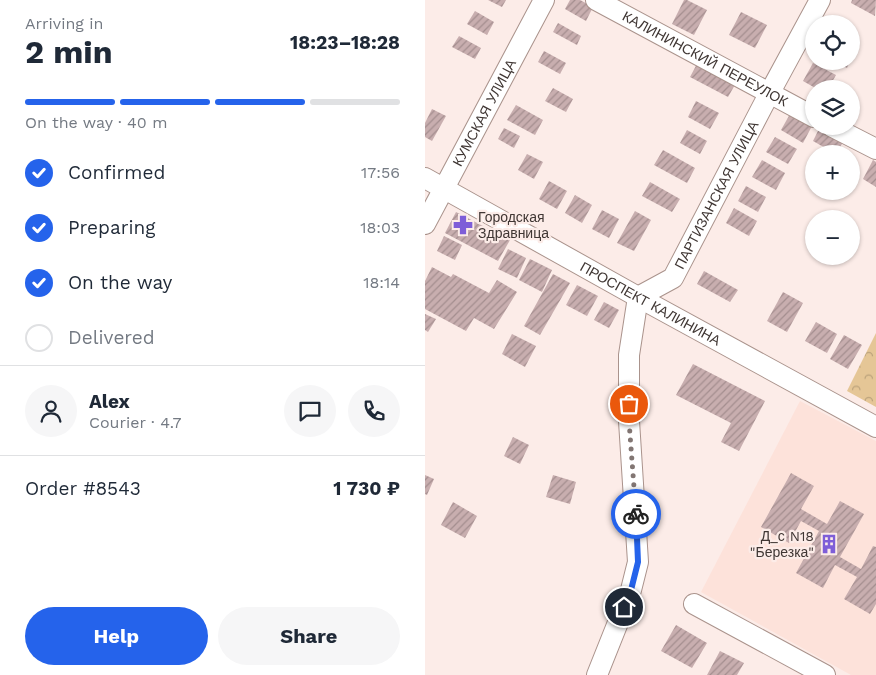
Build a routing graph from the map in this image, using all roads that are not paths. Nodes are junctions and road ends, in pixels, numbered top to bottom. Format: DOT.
graph roads {
  1 [pos="544,0"];
  2 [pos="596,0"];
  3 [pos="819,0"];
  4 [pos="769,94"];
  5 [pos="805,112"];
  6 [pos="849,135"];
  7 [pos="876,149"];
  8 [pos="425,178"];
  9 [pos="444,188"];
  10 [pos="425,224"];
  11 [pos="638,298"];
  12 [pos="876,427"];
  13 [pos="694,604"];
  14 [pos="597,675"];
  15 [pos="825,675"];
  1 -- 9 [label="street, КУМСКАЯ УЛИЦА"];
  2 -- 4 [label="street, КАЛИНИНСКИЙ ПЕРЕУЛОК"];
  3 -- 4 [label="street, ПАРТИЗАНСКАЯ УЛИЦА"];
  4 -- 5 [label="street, КАЛИНИНСКИЙ ПЕРЕУЛОК"];
  4 -- 11 [label="street, ПАРТИЗАНСКАЯ УЛИЦА"];
  6 -- 7 [label="street"];
  8 -- 9 [label="street, ПРОСПЕКТ КАЛИНИНА"];
  9 -- 10 [label="street, КУМСКАЯ УЛИЦА"];
  9 -- 11 [label="street, ПРОСПЕКТ КАЛИНИНА"];
  11 -- 12 [label="street, ПРОСПЕКТ КАЛИНИНА"];
  11 -- 14 [label="street"];
  13 -- 15 [label="street"];
}
